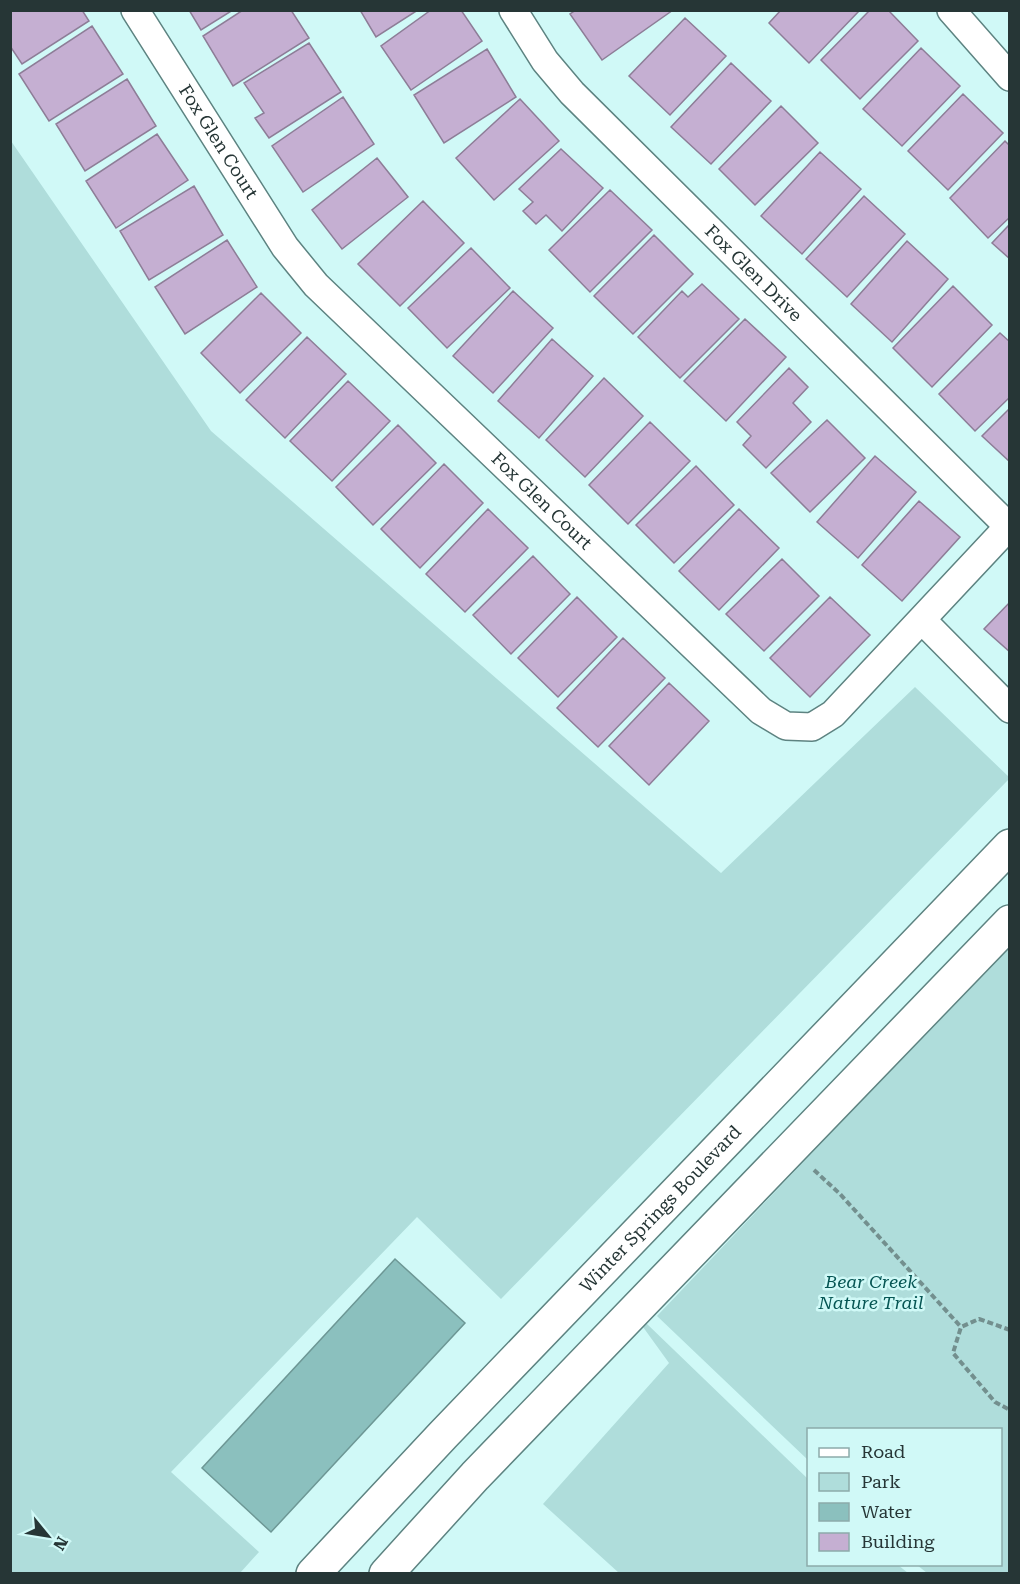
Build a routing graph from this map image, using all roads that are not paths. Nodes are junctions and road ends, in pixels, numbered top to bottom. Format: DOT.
graph roads {
  1 [pos="135,10"];
  2 [pos="513,10"];
  3 [pos="951,10"];
  4 [pos="1010,77"];
  5 [pos="1009,526"];
  6 [pos="922,620"];
  7 [pos="1010,709"];
  8 [pos="1010,846"];
  9 [pos="1010,922"];
  10 [pos="313,1574"];
  11 [pos="386,1574"];
  1 -- 6 [label="street, Fox Glen Court"];
  2 -- 5 [label="street, Fox Glen Drive"];
  3 -- 4 [label="street"];
  5 -- 6 [label="street, Fox Glen Court"];
  6 -- 7 [label="street"];
  8 -- 10 [label="street, Winter Springs Boulevard"];
  9 -- 11 [label="street"];
}
